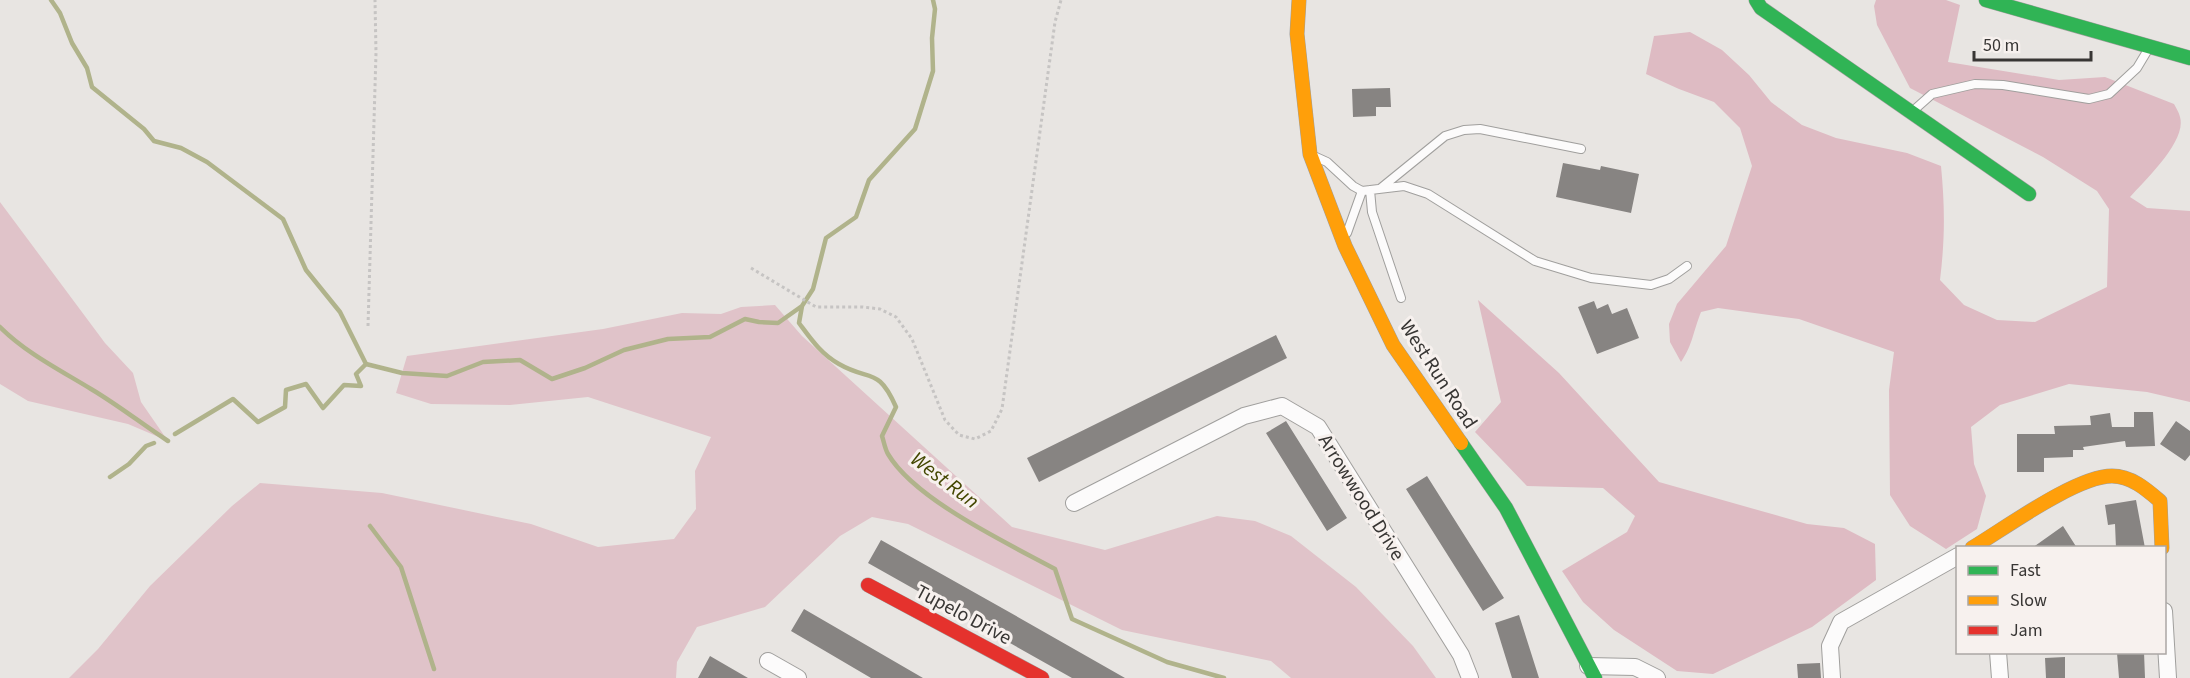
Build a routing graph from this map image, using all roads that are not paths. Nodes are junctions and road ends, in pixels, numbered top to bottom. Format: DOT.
graph roads {
  1 [pos="1299,0"];
  2 [pos="1756,0"];
  3 [pos="1986,0"];
  4 [pos="2150,47"];
  5 [pos="2190,58"];
  6 [pos="1912,113"];
  7 [pos="1581,149"];
  8 [pos="1310,154"];
  9 [pos="1380,188"];
  10 [pos="1366,191"];
  11 [pos="2029,194"];
  12 [pos="1343,242"];
  13 [pos="1687,266"];
  14 [pos="1401,298"];
  15 [pos="1074,503"];
  16 [pos="1990,543"];
  17 [pos="2162,546"];
  18 [pos="1956,557"];
  19 [pos="868,585"];
  20 [pos="2166,644"];
  21 [pos="1998,654"];
  22 [pos="768,661"];
  23 [pos="1592,672"];
  24 [pos="798,678"];
  25 [pos="1042,678"];
  26 [pos="1470,678"];
  27 [pos="1657,678"];
  28 [pos="1832,678"];
  29 [pos="2000,678"];
  30 [pos="2168,678"];
  1 -- 8 [label="street, West Run Road"];
  2 -- 6 [label="street"];
  3 -- 4 [label="street"];
  4 -- 5 [label="street"];
  4 -- 6 [label="lane"];
  6 -- 11 [label="street"];
  7 -- 9 [label="lane"];
  8 -- 10 [label="lane"];
  8 -- 12 [label="street, West Run Road"];
  9 -- 10 [label="lane"];
  9 -- 13 [label="lane"];
  10 -- 12 [label="lane"];
  10 -- 14 [label="lane"];
  12 -- 23 [label="street, West Run Road"];
  15 -- 26 [label="street, Arrowwood Drive"];
  16 -- 17 [label="street"];
  18 -- 28 [label="street"];
  19 -- 25 [label="street, Tupelo Drive"];
  20 -- 30 [label="street"];
  21 -- 29 [label="street"];
  22 -- 24 [label="street"];
  23 -- 27 [label="street"];
}
